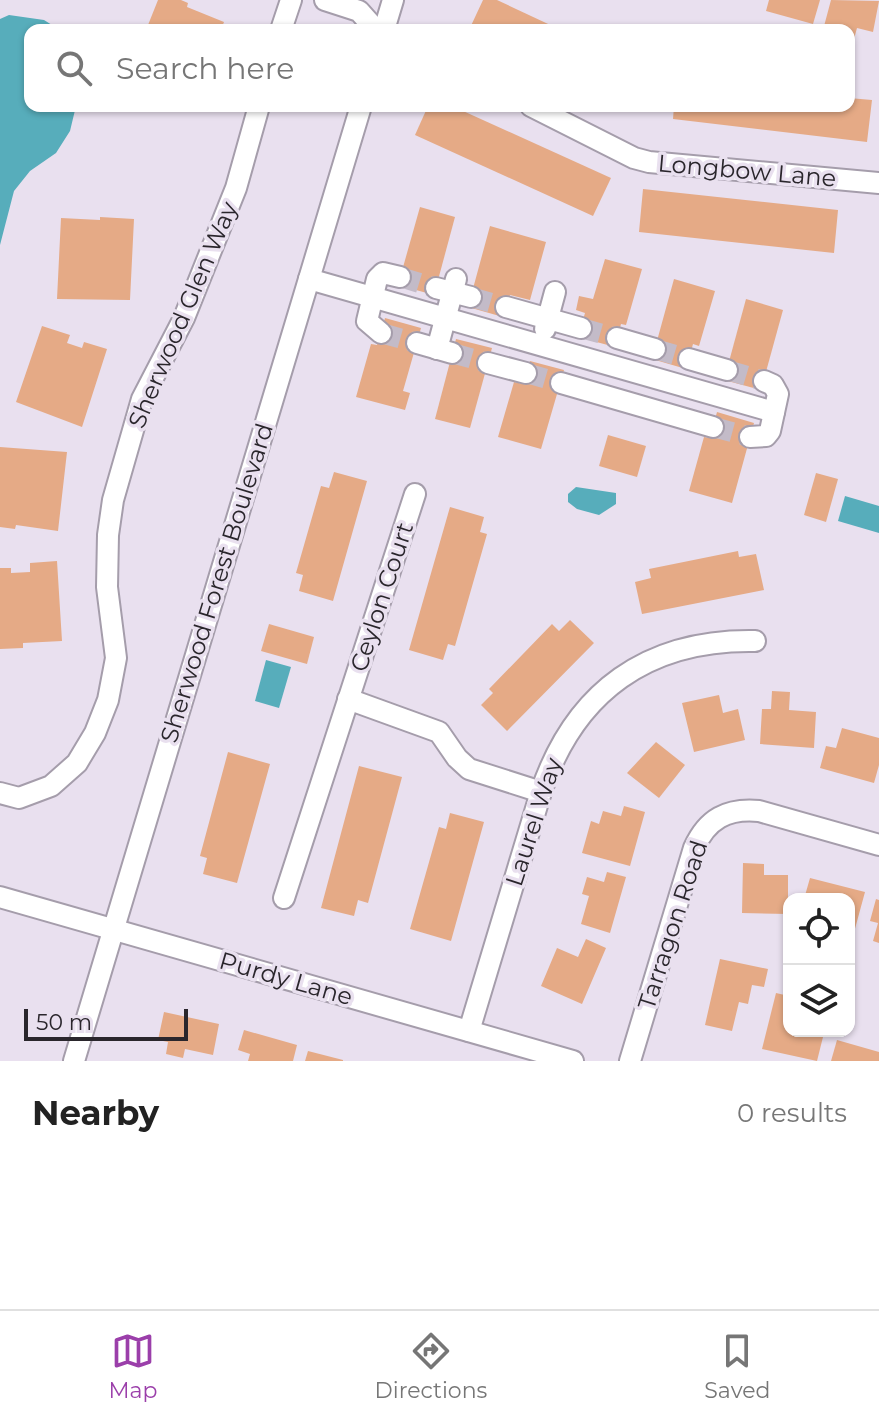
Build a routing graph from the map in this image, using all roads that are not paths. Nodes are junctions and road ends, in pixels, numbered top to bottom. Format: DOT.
graph roads {
  1 [pos="291,0"];
  2 [pos="325,0"];
  3 [pos="393,0"];
  4 [pos="288,24"];
  5 [pos="371,24"];
  6 [pos="386,24"];
  7 [pos="257,112"];
  8 [pos="359,112"];
  9 [pos="543,112"];
  10 [pos="879,183"];
  11 [pos="400,277"];
  12 [pos="309,279"];
  13 [pos="454,289"];
  14 [pos="555,292"];
  15 [pos="372,297"];
  16 [pos="506,307"];
  17 [pos="446,318"];
  18 [pos="548,319"];
  19 [pos="581,328"];
  20 [pos="381,333"];
  21 [pos="518,338"];
  22 [pos="636,341"];
  23 [pos="417,343"];
  24 [pos="540,344"];
  25 [pos="708,362"];
  26 [pos="488,363"];
  27 [pos="603,363"];
  28 [pos="628,370"];
  29 [pos="764,381"];
  30 [pos="561,383"];
  31 [pos="696,390"];
  32 [pos="594,393"];
  33 [pos="774,412"];
  34 [pos="681,418"];
  35 [pos="713,427"];
  36 [pos="750,437"];
  37 [pos="415,494"];
  38 [pos="755,641"];
  39 [pos="348,699"];
  40 [pos="541,792"];
  41 [pos="0,793"];
  42 [pos="879,845"];
  43 [pos="0,897"];
  44 [pos="284,898"];
  45 [pos="113,930"];
  46 [pos="469,1031"];
  47 [pos="74,1061"];
  48 [pos="573,1061"];
  49 [pos="630,1061"];
  1 -- 4 [label="street"];
  2 -- 5 [label="street"];
  3 -- 6 [label="street"];
  7 -- 41 [label="street, Sherwood Glen Way"];
  8 -- 12 [label="street, Sherwood Forest Boulevard"];
  9 -- 10 [label="street, Longbow Lane"];
  11 -- 15 [label="street"];
  12 -- 15 [label="street"];
  12 -- 45 [label="street, Sherwood Forest Boulevard"];
  13 -- 17 [label="street"];
  14 -- 18 [label="street"];
  15 -- 17 [label="street"];
  15 -- 20 [label="street"];
  16 -- 18 [label="street"];
  17 -- 21 [label="street"];
  17 -- 23 [label="street"];
  18 -- 19 [label="street"];
  18 -- 24 [label="street"];
  21 -- 24 [label="street"];
  21 -- 26 [label="street"];
  22 -- 28 [label="street"];
  24 -- 27 [label="street"];
  25 -- 31 [label="street"];
  27 -- 28 [label="street"];
  27 -- 32 [label="street"];
  28 -- 31 [label="street"];
  29 -- 33 [label="street"];
  30 -- 32 [label="street"];
  31 -- 33 [label="street"];
  31 -- 34 [label="street"];
  32 -- 34 [label="street"];
  33 -- 36 [label="street"];
  34 -- 35 [label="street"];
  37 -- 39 [label="street, Ceylon Court"];
  38 -- 40 [label="street, Laurel Way"];
  39 -- 40 [label="street, Ceylon Court"];
  39 -- 44 [label="street, Ceylon Court"];
  40 -- 46 [label="street, Laurel Way"];
  42 -- 49 [label="street, Tarragon Road"];
  43 -- 45 [label="street, Purdy Lane"];
  45 -- 46 [label="street, Purdy Lane"];
  45 -- 47 [label="street, Sherwood Forest Boulevard"];
  46 -- 48 [label="street, Purdy Lane"];
}
